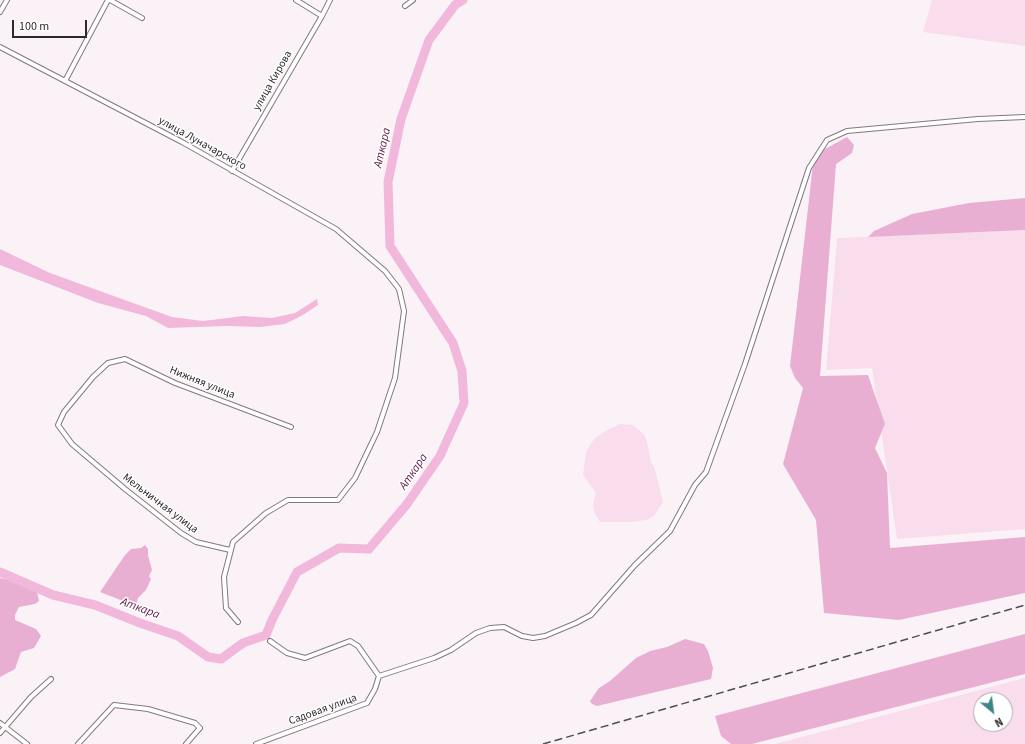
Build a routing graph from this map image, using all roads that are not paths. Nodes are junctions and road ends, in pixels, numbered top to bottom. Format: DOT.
graph roads {
  1 [pos="6,0"];
  2 [pos="109,0"];
  3 [pos="296,0"];
  4 [pos="330,0"];
  5 [pos="413,0"];
  6 [pos="405,6"];
  7 [pos="0,12"];
  8 [pos="322,16"];
  9 [pos="142,18"];
  10 [pos="0,47"];
  11 [pos="65,81"];
  12 [pos="1025,117"];
  13 [pos="232,171"];
  14 [pos="108,363"];
  15 [pos="291,427"];
  16 [pos="230,550"];
  17 [pos="238,622"];
  18 [pos="270,641"];
  19 [pos="378,676"];
  20 [pos="51,679"];
  21 [pos="0,723"];
  22 [pos="6,726"];
  23 [pos="0,733"];
  24 [pos="27,744"];
  25 [pos="78,744"];
  26 [pos="186,744"];
  27 [pos="256,744"];
  1 -- 7 [label="street"];
  2 -- 9 [label="street"];
  2 -- 11 [label="street"];
  3 -- 8 [label="street"];
  4 -- 8 [label="street, улица Кирова"];
  5 -- 6 [label="street"];
  8 -- 13 [label="street, улица Кирова"];
  10 -- 11 [label="street, улица Луначарского"];
  11 -- 13 [label="street, улица Луначарского"];
  12 -- 19 [label="street"];
  13 -- 16 [label="street, улица Луначарского"];
  14 -- 15 [label="street, Нижняя улица"];
  14 -- 16 [label="street, Мельничная улица"];
  16 -- 17 [label="street"];
  18 -- 19 [label="street"];
  19 -- 27 [label="street, Садовая улица"];
  20 -- 22 [label="street"];
  21 -- 22 [label="street"];
  22 -- 23 [label="street"];
  22 -- 24 [label="street"];
  25 -- 26 [label="street"];
}
